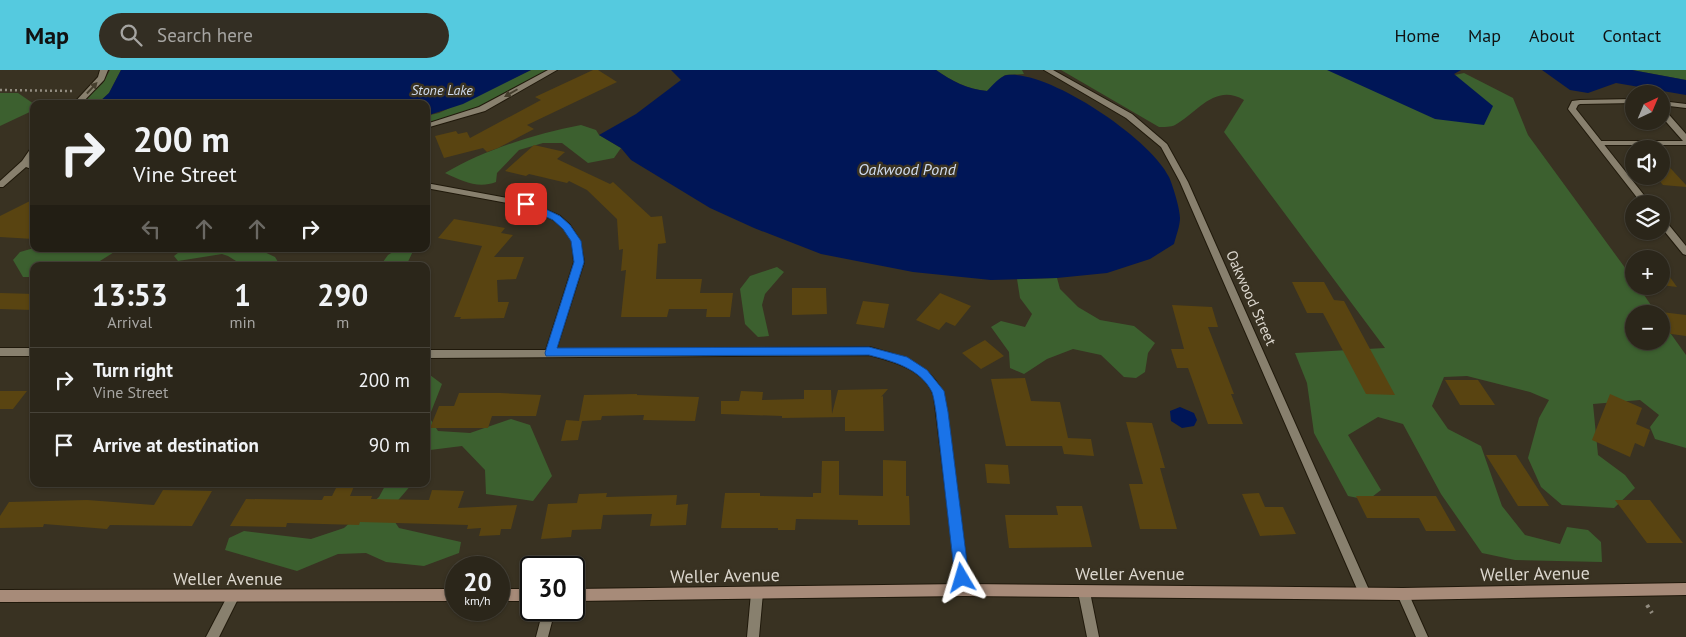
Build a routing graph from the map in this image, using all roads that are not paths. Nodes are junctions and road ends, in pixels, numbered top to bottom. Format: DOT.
graph roads {
  1 [pos="104,70"];
  2 [pos="554,70"];
  3 [pos="1048,70"];
  4 [pos="81,100"];
  5 [pos="1625,101"];
  6 [pos="1670,104"];
  7 [pos="1686,106"];
  8 [pos="1670,122"];
  9 [pos="430,125"];
  10 [pos="1686,139"];
  11 [pos="1599,143"];
  12 [pos="1686,143"];
  13 [pos="30,156"];
  14 [pos="25,163"];
  15 [pos="30,166"];
  16 [pos="0,185"];
  17 [pos="430,186"];
  18 [pos="1640,195"];
  19 [pos="1670,232"];
  20 [pos="1686,252"];
  21 [pos="0,352"];
  22 [pos="30,352"];
  23 [pos="550,353"];
  24 [pos="430,354"];
  25 [pos="1686,589"];
  26 [pos="964,590"];
  27 [pos="1084,592"];
  28 [pos="1364,592"];
  29 [pos="757,593"];
  30 [pos="1403,594"];
  31 [pos="445,595"];
  32 [pos="585,595"];
  33 [pos="0,596"];
  34 [pos="233,597"];
  35 [pos="547,621"];
  36 [pos="212,637"];
  37 [pos="542,637"];
  38 [pos="753,637"];
  39 [pos="1093,637"];
  40 [pos="1422,637"];
  4 -- 1 [label="street, one-way"];
  2 -- 9 [label="street, one-way"];
  3 -- 28 [label="street, Oakwood Street"];
  5 -- 11 [label="street"];
  6 -- 7 [label="street"];
  8 -- 10 [label="street"];
  11 -- 12 [label="street"];
  11 -- 18 [label="street"];
  13 -- 14 [label="street"];
  14 -- 15 [label="street"];
  14 -- 16 [label="street"];
  17 -- 23 [label="street"];
  19 -- 20 [label="street"];
  21 -- 22 [label="street"];
  23 -- 24 [label="street"];
  23 -- 26 [label="street"];
  25 -- 30 [label="street, Weller Avenue"];
  26 -- 27 [label="street, Weller Avenue"];
  26 -- 29 [label="street, Weller Avenue"];
  27 -- 28 [label="street, Weller Avenue"];
  27 -- 39 [label="street"];
  28 -- 30 [label="street, Weller Avenue"];
  29 -- 32 [label="street, Weller Avenue"];
  29 -- 38 [label="street"];
  30 -- 40 [label="street"];
  31 -- 34 [label="street, Weller Avenue"];
  33 -- 34 [label="street, Weller Avenue"];
  34 -- 36 [label="street"];
  35 -- 37 [label="street"];
}
